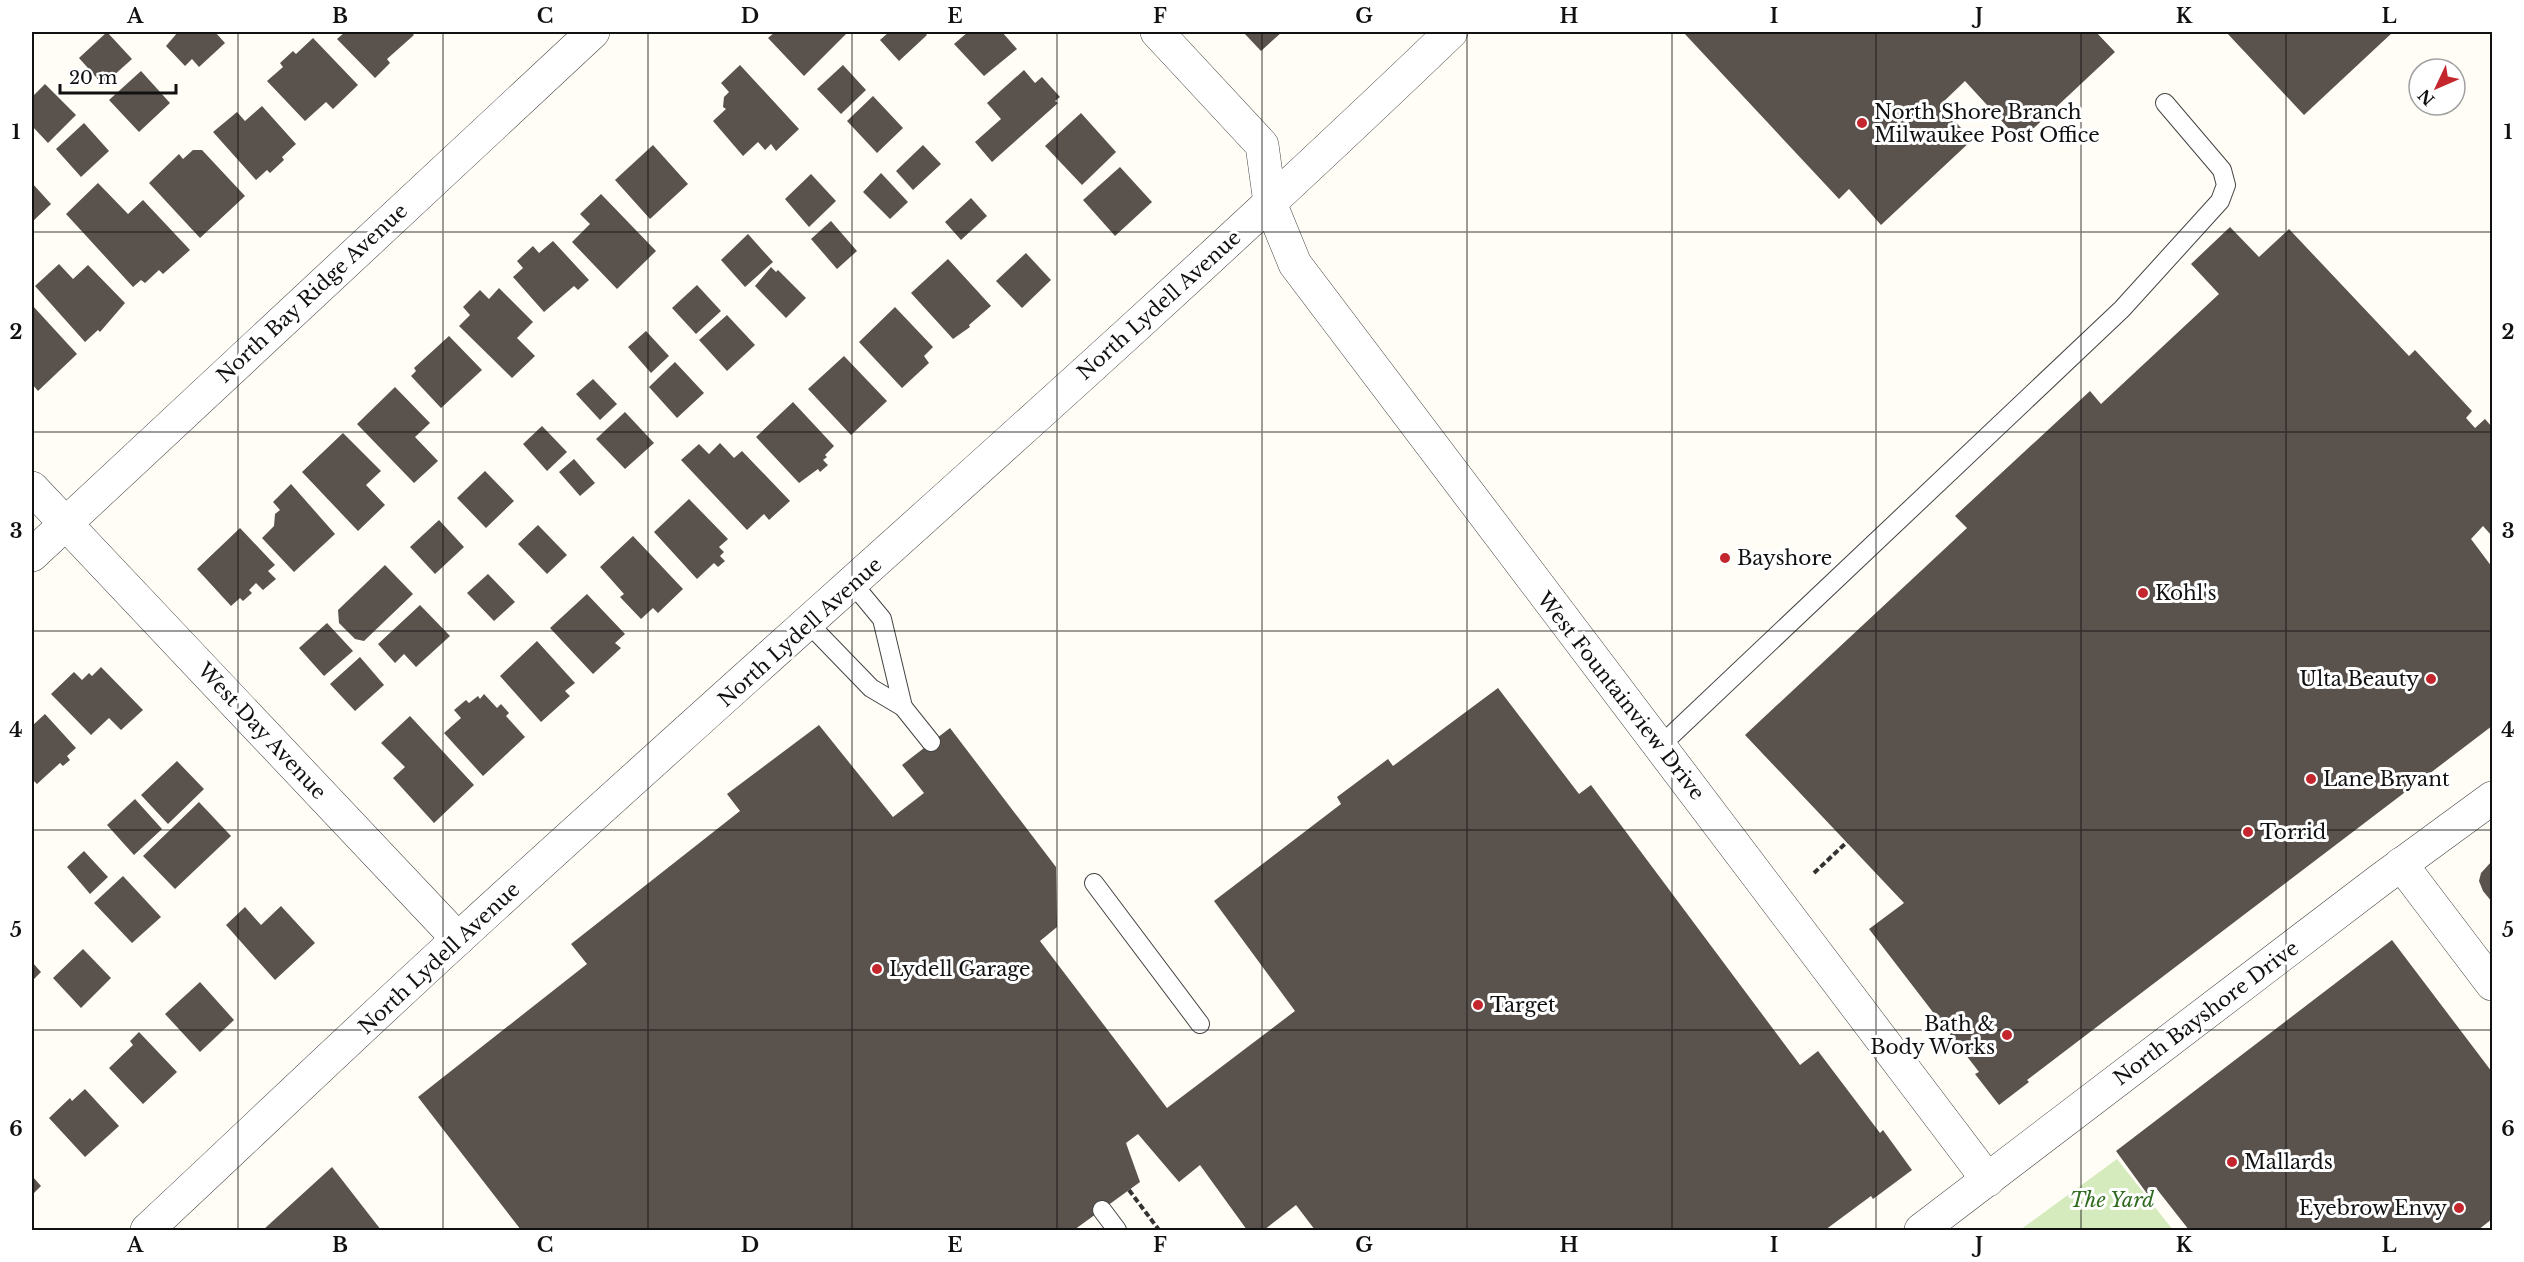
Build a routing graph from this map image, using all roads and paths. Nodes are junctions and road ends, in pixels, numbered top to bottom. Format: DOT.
graph roads {
  1 [pos="593,32"];
  2 [pos="1156,32"];
  3 [pos="1451,32"];
  4 [pos="2165,103"];
  5 [pos="1270,203"];
  6 [pos="32,488"];
  7 [pos="65,524"];
  8 [pos="32,555"];
  9 [pos="853,584"];
  10 [pos="808,624"];
  11 [pos="903,707"];
  12 [pos="931,742"];
  13 [pos="1660,746"];
  14 [pos="2493,798"];
  15 [pos="1847,842"];
  16 [pos="2402,864"];
  17 [pos="1814,873"];
  18 [pos="1094,883"];
  19 [pos="458,939"];
  20 [pos="2493,984"];
  21 [pos="1200,1024"];
  22 [pos="1988,1180"];
  23 [pos="1129,1190"];
  24 [pos="1102,1210"];
  25 [pos="147,1230"];
  26 [pos="1117,1230"];
  27 [pos="1159,1230"];
  28 [pos="1921,1230"];
  1 -- 7 [label="street, North Bay Ridge Avenue"];
  2 -- 5 [label="street, West Fountainview Drive"];
  3 -- 5 [label="street, North Lydell Avenue"];
  4 -- 13 [label="lane"];
  5 -- 9 [label="street, North Lydell Avenue"];
  5 -- 13 [label="street, West Fountainview Drive"];
  6 -- 7 [label="street, West Day Avenue"];
  7 -- 8 [label="street, North Bay Ridge Avenue"];
  7 -- 19 [label="street, West Day Avenue"];
  9 -- 10 [label="street, North Lydell Avenue"];
  9 -- 11 [label="lane"];
  10 -- 11 [label="lane"];
  10 -- 19 [label="street, North Lydell Avenue"];
  11 -- 12 [label="lane"];
  13 -- 22 [label="street, West Fountainview Drive"];
  14 -- 16 [label="street, North Bayshore Drive"];
  15 -- 17 [label="path"];
  16 -- 20 [label="street"];
  16 -- 22 [label="street, North Bayshore Drive"];
  18 -- 21 [label="lane"];
  19 -- 25 [label="street, North Lydell Avenue"];
  22 -- 28 [label="street, North Bayshore Drive"];
  23 -- 27 [label="path"];
  24 -- 26 [label="lane"];
}
